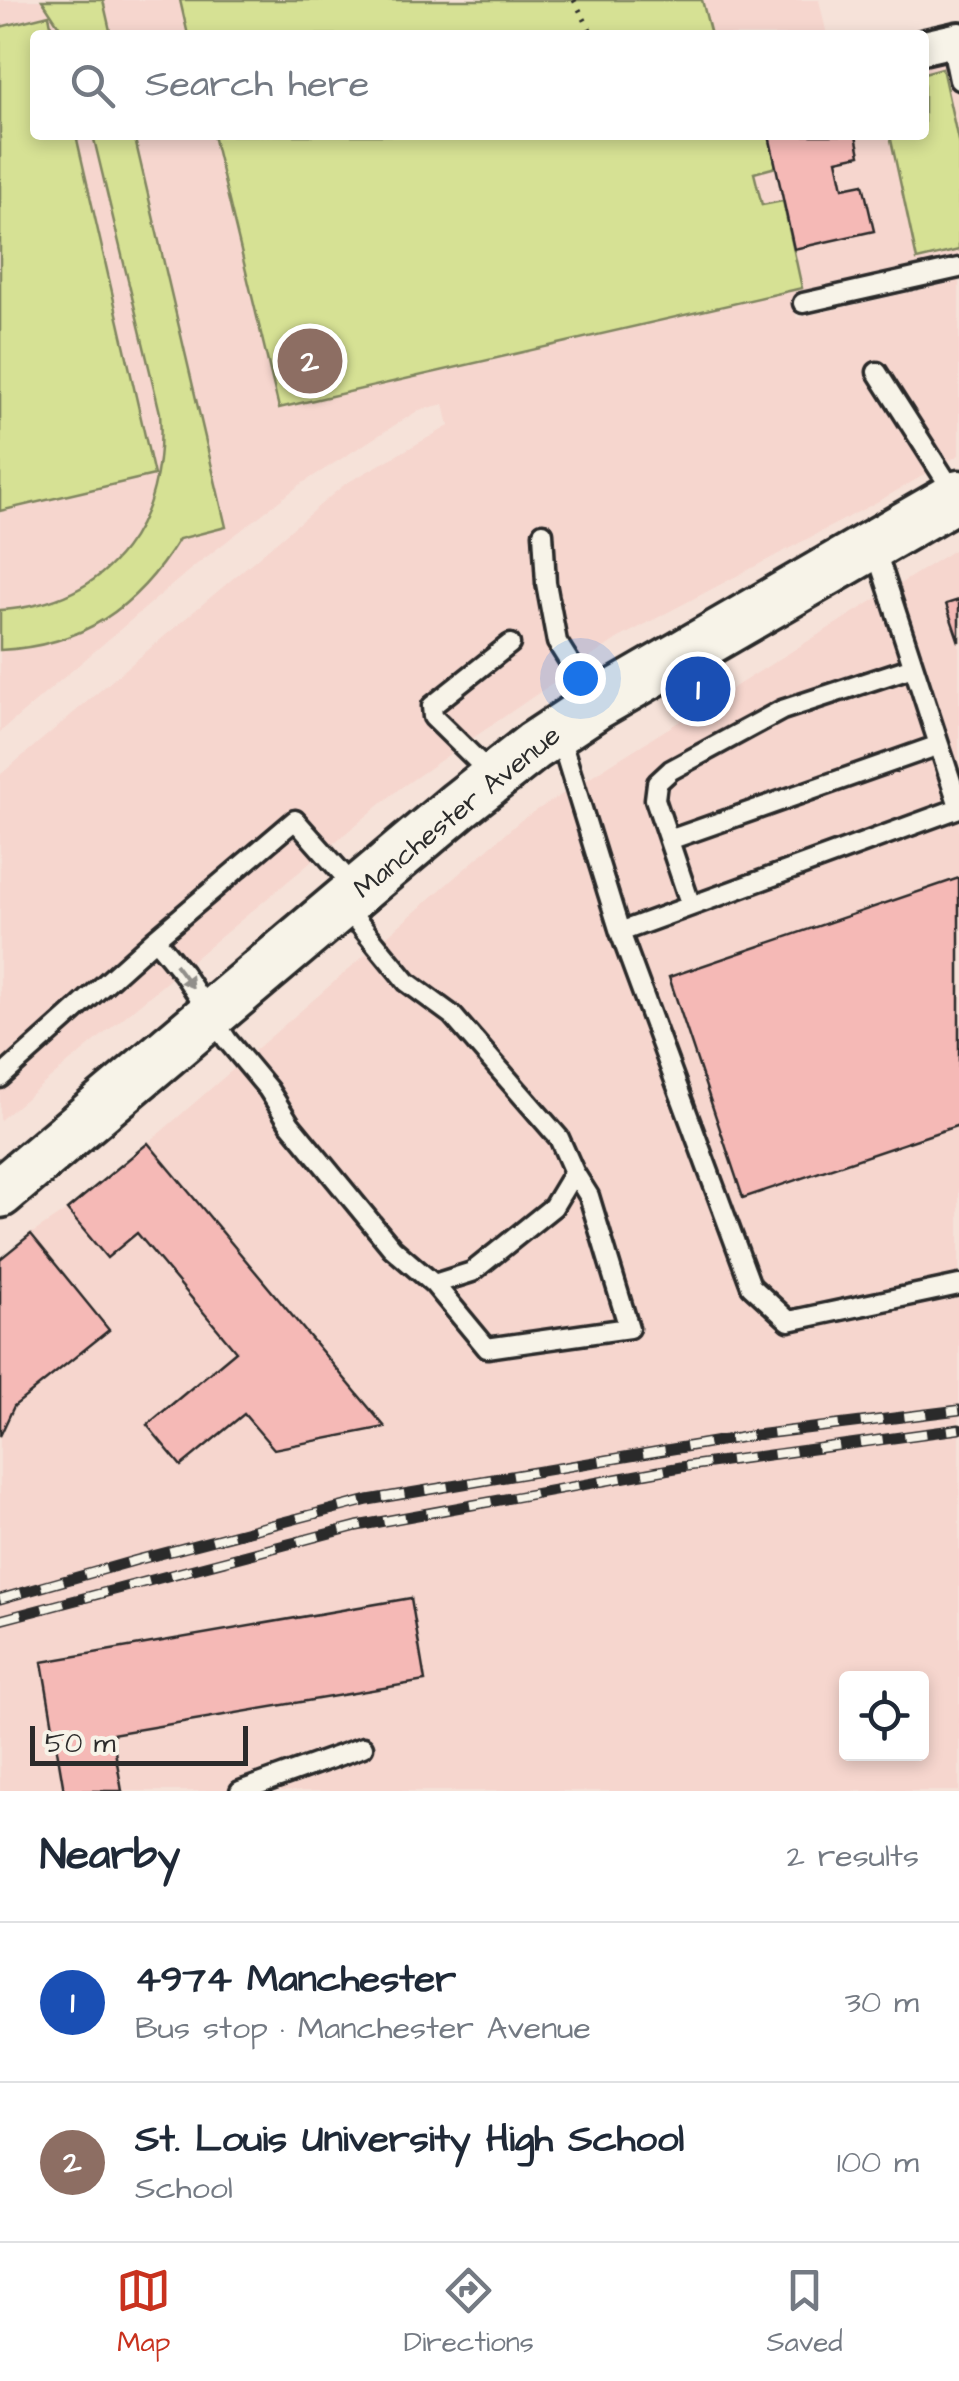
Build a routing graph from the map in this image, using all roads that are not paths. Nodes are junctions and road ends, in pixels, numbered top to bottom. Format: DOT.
graph roads {
  1 [pos="944,42"];
  2 [pos="959,80"];
  3 [pos="959,268"];
  4 [pos="803,304"];
  5 [pos="877,372"];
  6 [pos="958,496"];
  7 [pos="543,534"];
  8 [pos="874,544"];
  9 [pos="510,644"];
  10 [pos="913,667"];
  11 [pos="577,718"];
  12 [pos="939,745"];
  13 [pos="493,777"];
  14 [pos="959,807"];
  15 [pos="669,840"];
  16 [pos="350,897"];
  17 [pos="692,906"];
  18 [pos="620,932"];
  19 [pos="155,939"];
  20 [pos="211,1014"];
  21 [pos="0,1078"];
  22 [pos="574,1172"];
  23 [pos="4,1182"];
  24 [pos="434,1284"];
  25 [pos="959,1285"];
  26 [pos="362,1746"];
  27 [pos="240,1791"];
  1 -- 2 [label="lane"];
  3 -- 4 [label="lane"];
  5 -- 6 [label="lane"];
  6 -- 8 [label="main road, Manchester Avenue"];
  7 -- 11 [label="lane"];
  8 -- 10 [label="lane"];
  8 -- 11 [label="main road, Manchester Avenue"];
  9 -- 13 [label="lane"];
  10 -- 12 [label="lane"];
  10 -- 15 [label="lane"];
  11 -- 13 [label="main road, Manchester Avenue"];
  11 -- 18 [label="lane"];
  12 -- 14 [label="lane"];
  12 -- 15 [label="lane"];
  13 -- 16 [label="main road, Manchester Avenue"];
  14 -- 17 [label="lane"];
  15 -- 17 [label="lane"];
  16 -- 19 [label="lane"];
  16 -- 20 [label="main road, Manchester Avenue"];
  16 -- 22 [label="lane"];
  17 -- 18 [label="lane"];
  18 -- 25 [label="lane"];
  19 -- 20 [label="lane, one-way"];
  19 -- 21 [label="lane"];
  20 -- 23 [label="main road, Manchester Avenue"];
  20 -- 24 [label="lane"];
  22 -- 24 [label="lane"];
  22 -- 24 [label="lane"];
  26 -- 27 [label="lane"];
}
